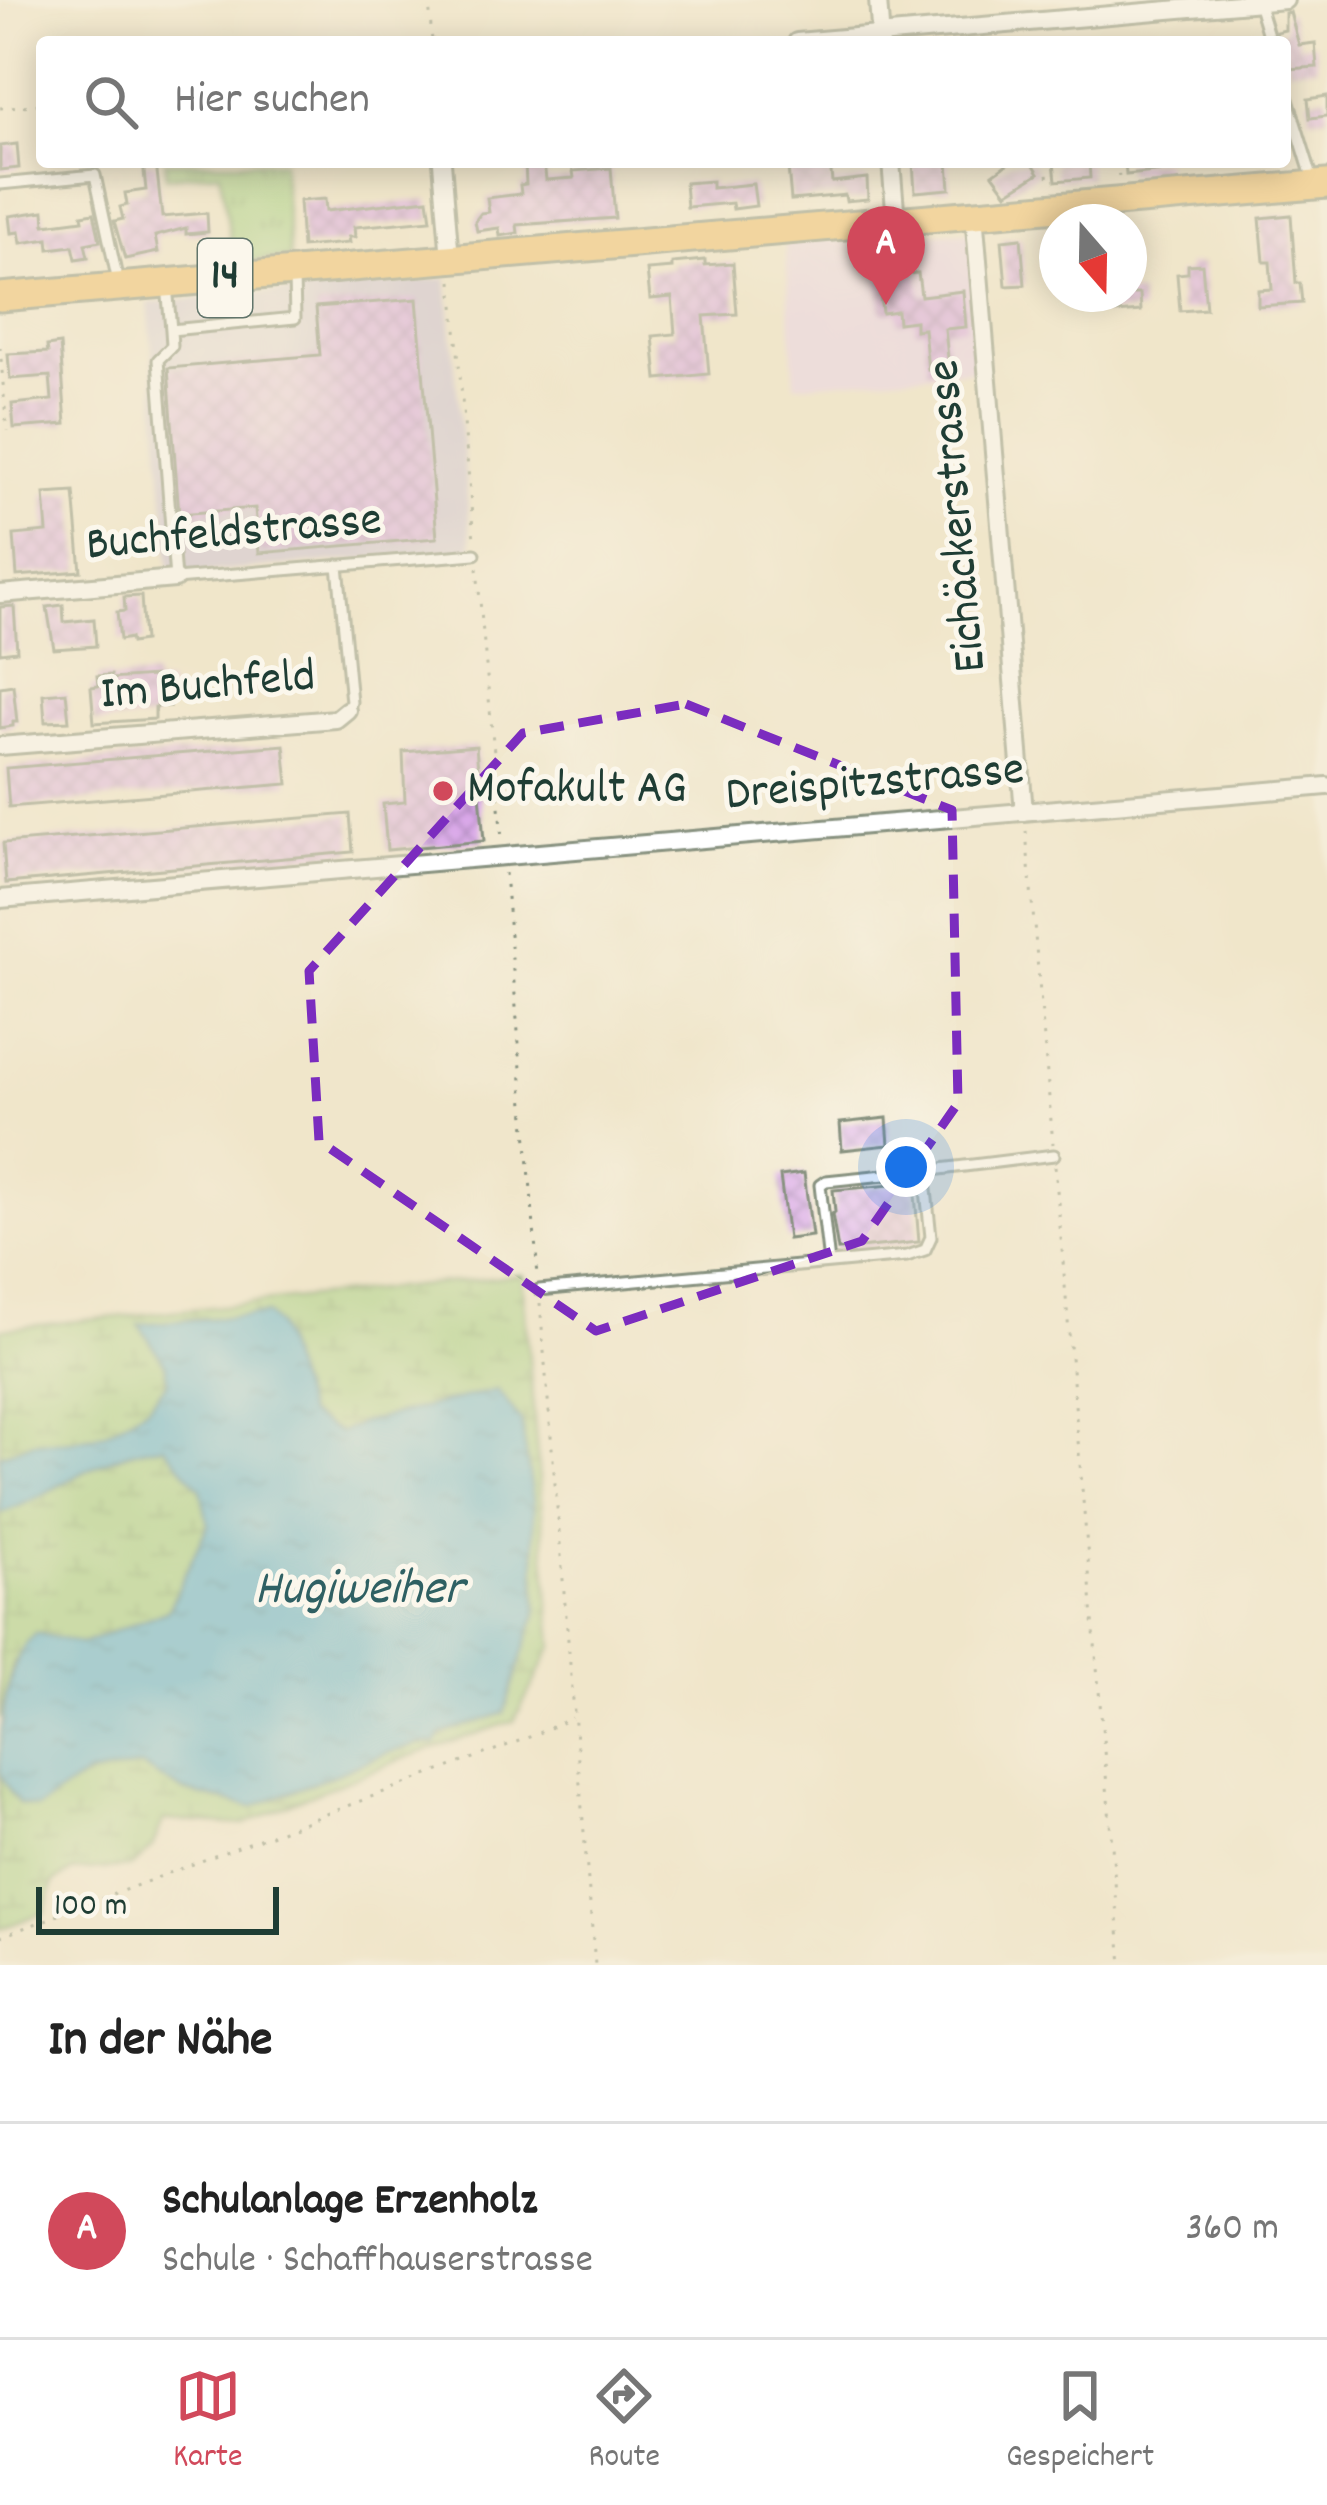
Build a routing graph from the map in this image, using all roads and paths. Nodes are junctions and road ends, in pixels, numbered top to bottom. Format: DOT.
graph roads {
  1 [pos="429,0"];
  2 [pos="878,0"];
  3 [pos="1285,0"];
  4 [pos="1258,2"];
  5 [pos="432,36"];
  6 [pos="881,36"];
  7 [pos="912,36"];
  8 [pos="1268,36"];
  9 [pos="36,105"];
  10 [pos="1291,106"];
  11 [pos="0,108"];
  12 [pos="442,168"];
  13 [pos="892,168"];
  14 [pos="1048,168"];
  15 [pos="1118,168"];
  16 [pos="0,184"];
  17 [pos="1321,185"];
  18 [pos="1120,190"];
  19 [pos="1050,196"];
  20 [pos="974,213"];
  21 [pos="896,220"];
  22 [pos="450,259"];
  23 [pos="294,272"];
  24 [pos="166,284"];
  25 [pos="119,287"];
  26 [pos="0,297"];
  27 [pos="171,330"];
  28 [pos="0,347"];
  29 [pos="7,430"];
  30 [pos="475,554"];
  31 [pos="338,566"];
  32 [pos="175,579"];
  33 [pos="0,594"];
  34 [pos="347,710"];
  35 [pos="0,746"];
  36 [pos="1327,786"];
  37 [pos="1024,812"];
  38 [pos="0,899"];
  39 [pos="1054,1155"];
  40 [pos="924,1171"];
  41 [pos="829,1263"];
  42 [pos="539,1290"];
  43 [pos="0,1937"];
  44 [pos="595,1965"];
  45 [pos="1122,1965"];
  1 -- 5 [label="path"];
  2 -- 6 [label="street"];
  3 -- 4 [label="street"];
  4 -- 7 [label="street"];
  4 -- 8 [label="lane"];
  9 -- 11 [label="path"];
  10 -- 17 [label="lane"];
  12 -- 22 [label="street"];
  13 -- 21 [label="street"];
  14 -- 19 [label="path"];
  15 -- 18 [label="path"];
  16 -- 25 [label="lane"];
  17 -- 20 [label="main road, 14"];
  20 -- 21 [label="main road, 14"];
  20 -- 37 [label="street, Eichäckerstrasse"];
  21 -- 22 [label="main road, 14"];
  22 -- 23 [label="main road, 14"];
  23 -- 24 [label="main road, 14"];
  23 -- 27 [label="lane"];
  24 -- 25 [label="main road, 14"];
  24 -- 27 [label="lane"];
  25 -- 26 [label="main road, 14"];
  27 -- 32 [label="lane"];
  28 -- 29 [label="path"];
  30 -- 31 [label="lane, Buchfeldstrasse"];
  31 -- 32 [label="lane, Buchfeldstrasse"];
  31 -- 34 [label="lane, Im Buchfeld"];
  32 -- 33 [label="street, Buchfeldstrasse"];
  34 -- 35 [label="street, Im Buchfeld"];
  36 -- 37 [label="street, Dreispitzstrasse"];
  37 -- 38 [label="street, Dreispitzstrasse"];
  37 -- 39 [label="path"];
  39 -- 40 [label="lane"];
  39 -- 45 [label="path"];
  40 -- 41 [label="lane"];
  40 -- 41 [label="lane"];
  41 -- 42 [label="lane"];
  43 -- 44 [label="path"];
}
